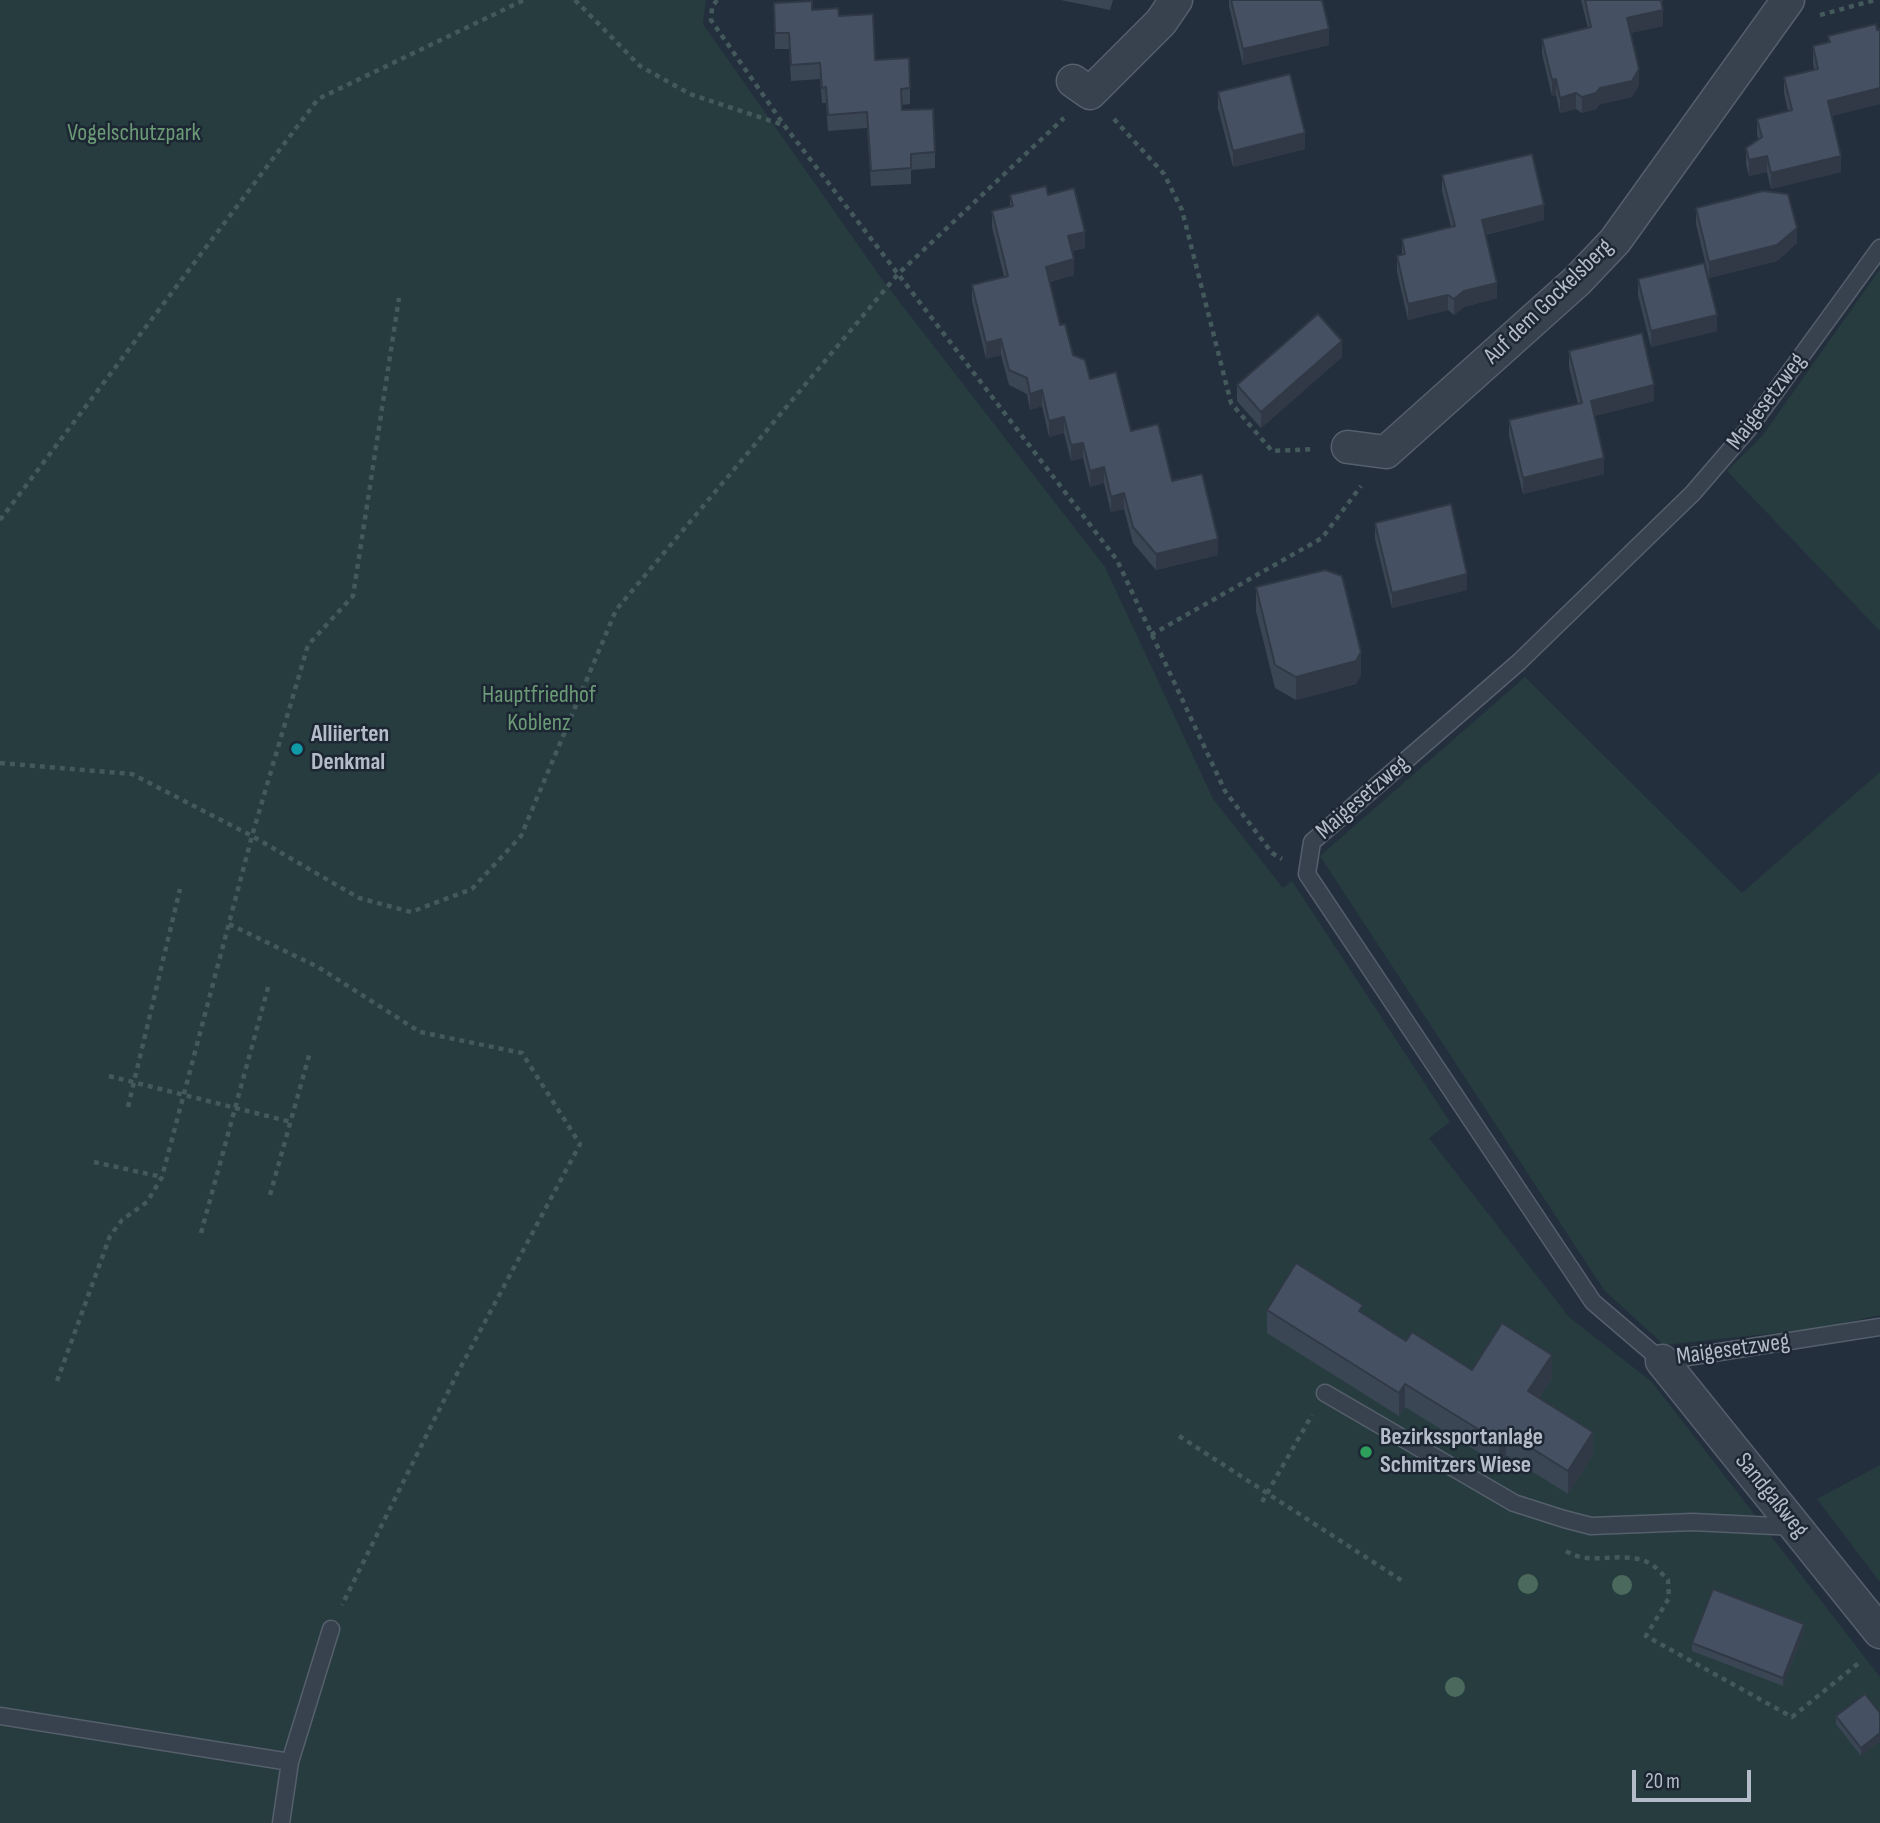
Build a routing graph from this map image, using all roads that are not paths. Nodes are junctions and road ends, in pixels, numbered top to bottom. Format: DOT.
graph roads {
  1 [pos="1176,0"];
  2 [pos="1787,0"];
  3 [pos="1082,87"];
  4 [pos="1880,248"];
  5 [pos="1348,447"];
  6 [pos="1880,1327"];
  7 [pos="1661,1361"];
  8 [pos="1325,1393"];
  9 [pos="1795,1527"];
  10 [pos="331,1629"];
  11 [pos="1873,1645"];
  12 [pos="0,1716"];
  13 [pos="290,1762"];
  14 [pos="281,1823"];
  1 -- 3 [label="street"];
  2 -- 5 [label="street, Auf dem Gockelsberg"];
  4 -- 7 [label="lane, Maigesetzweg"];
  6 -- 7 [label="lane, Maigesetzweg"];
  7 -- 9 [label="street, Sandgaßweg"];
  8 -- 9 [label="lane"];
  9 -- 11 [label="street, Sandgaßweg"];
  10 -- 13 [label="lane"];
  12 -- 13 [label="lane"];
  13 -- 14 [label="lane"];
}
